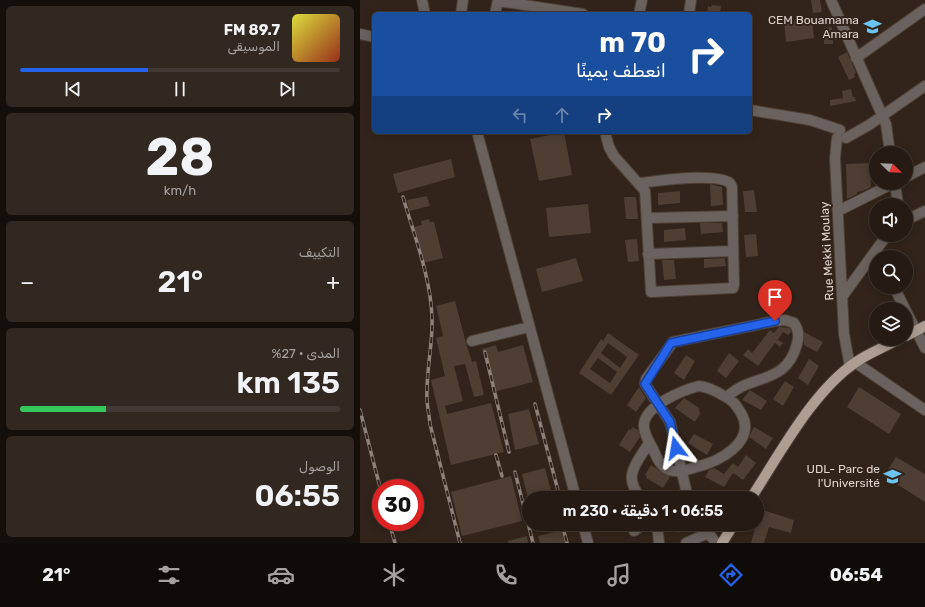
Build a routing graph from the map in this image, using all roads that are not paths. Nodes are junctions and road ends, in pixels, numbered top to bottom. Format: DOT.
graph roads {
  1 [pos="422,0"];
  2 [pos="463,0"];
  3 [pos="498,0"];
  4 [pos="642,0"];
  5 [pos="691,0"];
  6 [pos="831,0"];
  7 [pos="544,7"];
  8 [pos="925,9"];
  9 [pos="425,12"];
  10 [pos="461,12"];
  11 [pos="495,12"];
  12 [pos="572,12"];
  13 [pos="639,12"];
  14 [pos="689,12"];
  15 [pos="360,34"];
  16 [pos="372,37"];
  17 [pos="856,58"];
  18 [pos="925,86"];
  19 [pos="752,110"];
  20 [pos="882,116"];
  21 [pos="478,134"];
  22 [pos="606,134"];
  23 [pos="841,135"];
  24 [pos="889,146"];
  25 [pos="925,167"];
  26 [pos="913,173"];
  27 [pos="639,183"];
  28 [pos="880,190"];
  29 [pos="838,211"];
  30 [pos="925,211"];
  31 [pos="733,216"];
  32 [pos="913,217"];
  33 [pos="647,218"];
  34 [pos="733,251"];
  35 [pos="648,254"];
  36 [pos="869,264"];
  37 [pos="842,298"];
  38 [pos="913,320"];
  39 [pos="529,327"];
  40 [pos="920,328"];
  41 [pos="472,341"];
  42 [pos="887,346"];
  43 [pos="925,348"];
  44 [pos="853,365"];
  45 [pos="728,397"];
  46 [pos="659,404"];
  47 [pos="925,410"];
  48 [pos="649,443"];
  49 [pos="681,471"];
  50 [pos="574,491"];
  51 [pos="636,491"];
  52 [pos="683,491"];
  53 [pos="756,491"];
  54 [pos="585,531"];
  55 [pos="658,531"];
  56 [pos="701,531"];
  57 [pos="707,531"];
  58 [pos="730,531"];
  59 [pos="588,543"];
  60 [pos="659,543"];
  61 [pos="686,543"];
  62 [pos="716,543"];
  63 [pos="722,543"];
  1 -- 9 [label="street"];
  2 -- 10 [label="street"];
  3 -- 7 [label="street"];
  3 -- 11 [label="street"];
  4 -- 13 [label="street"];
  5 -- 14 [label="street"];
  6 -- 17 [label="street"];
  7 -- 12 [label="street"];
  8 -- 17 [label="street"];
  15 -- 16 [label="street"];
  17 -- 20 [label="street"];
  18 -- 20 [label="street"];
  19 -- 23 [label="street"];
  20 -- 23 [label="street"];
  20 -- 24 [label="street"];
  21 -- 39 [label="street"];
  22 -- 27 [label="street"];
  23 -- 29 [label="street, Rue Mekki Moulay"];
  25 -- 26 [label="street"];
  27 -- 31 [label="street"];
  27 -- 33 [label="street"];
  28 -- 29 [label="street"];
  29 -- 37 [label="street, Rue Mekki Moulay"];
  30 -- 32 [label="street"];
  31 -- 33 [label="street"];
  31 -- 34 [label="street"];
  33 -- 35 [label="street"];
  34 -- 35 [label="street"];
  34 -- 35 [label="street"];
  36 -- 37 [label="street"];
  37 -- 44 [label="street, Rue Mekki Moulay"];
  38 -- 40 [label="street"];
  39 -- 41 [label="street"];
  39 -- 50 [label="street"];
  40 -- 43 [label="street"];
  42 -- 44 [label="main road"];
  44 -- 47 [label="street"];
  44 -- 53 [label="main road"];
  45 -- 46 [label="street"];
  45 -- 46 [label="street"];
  45 -- 49 [label="street"];
  46 -- 48 [label="street"];
  46 -- 49 [label="street"];
  48 -- 49 [label="street"];
  48 -- 51 [label="street"];
  49 -- 52 [label="street"];
  54 -- 59 [label="street"];
  55 -- 60 [label="street"];
  56 -- 61 [label="street"];
  57 -- 62 [label="street"];
  58 -- 63 [label="main road"];
}
